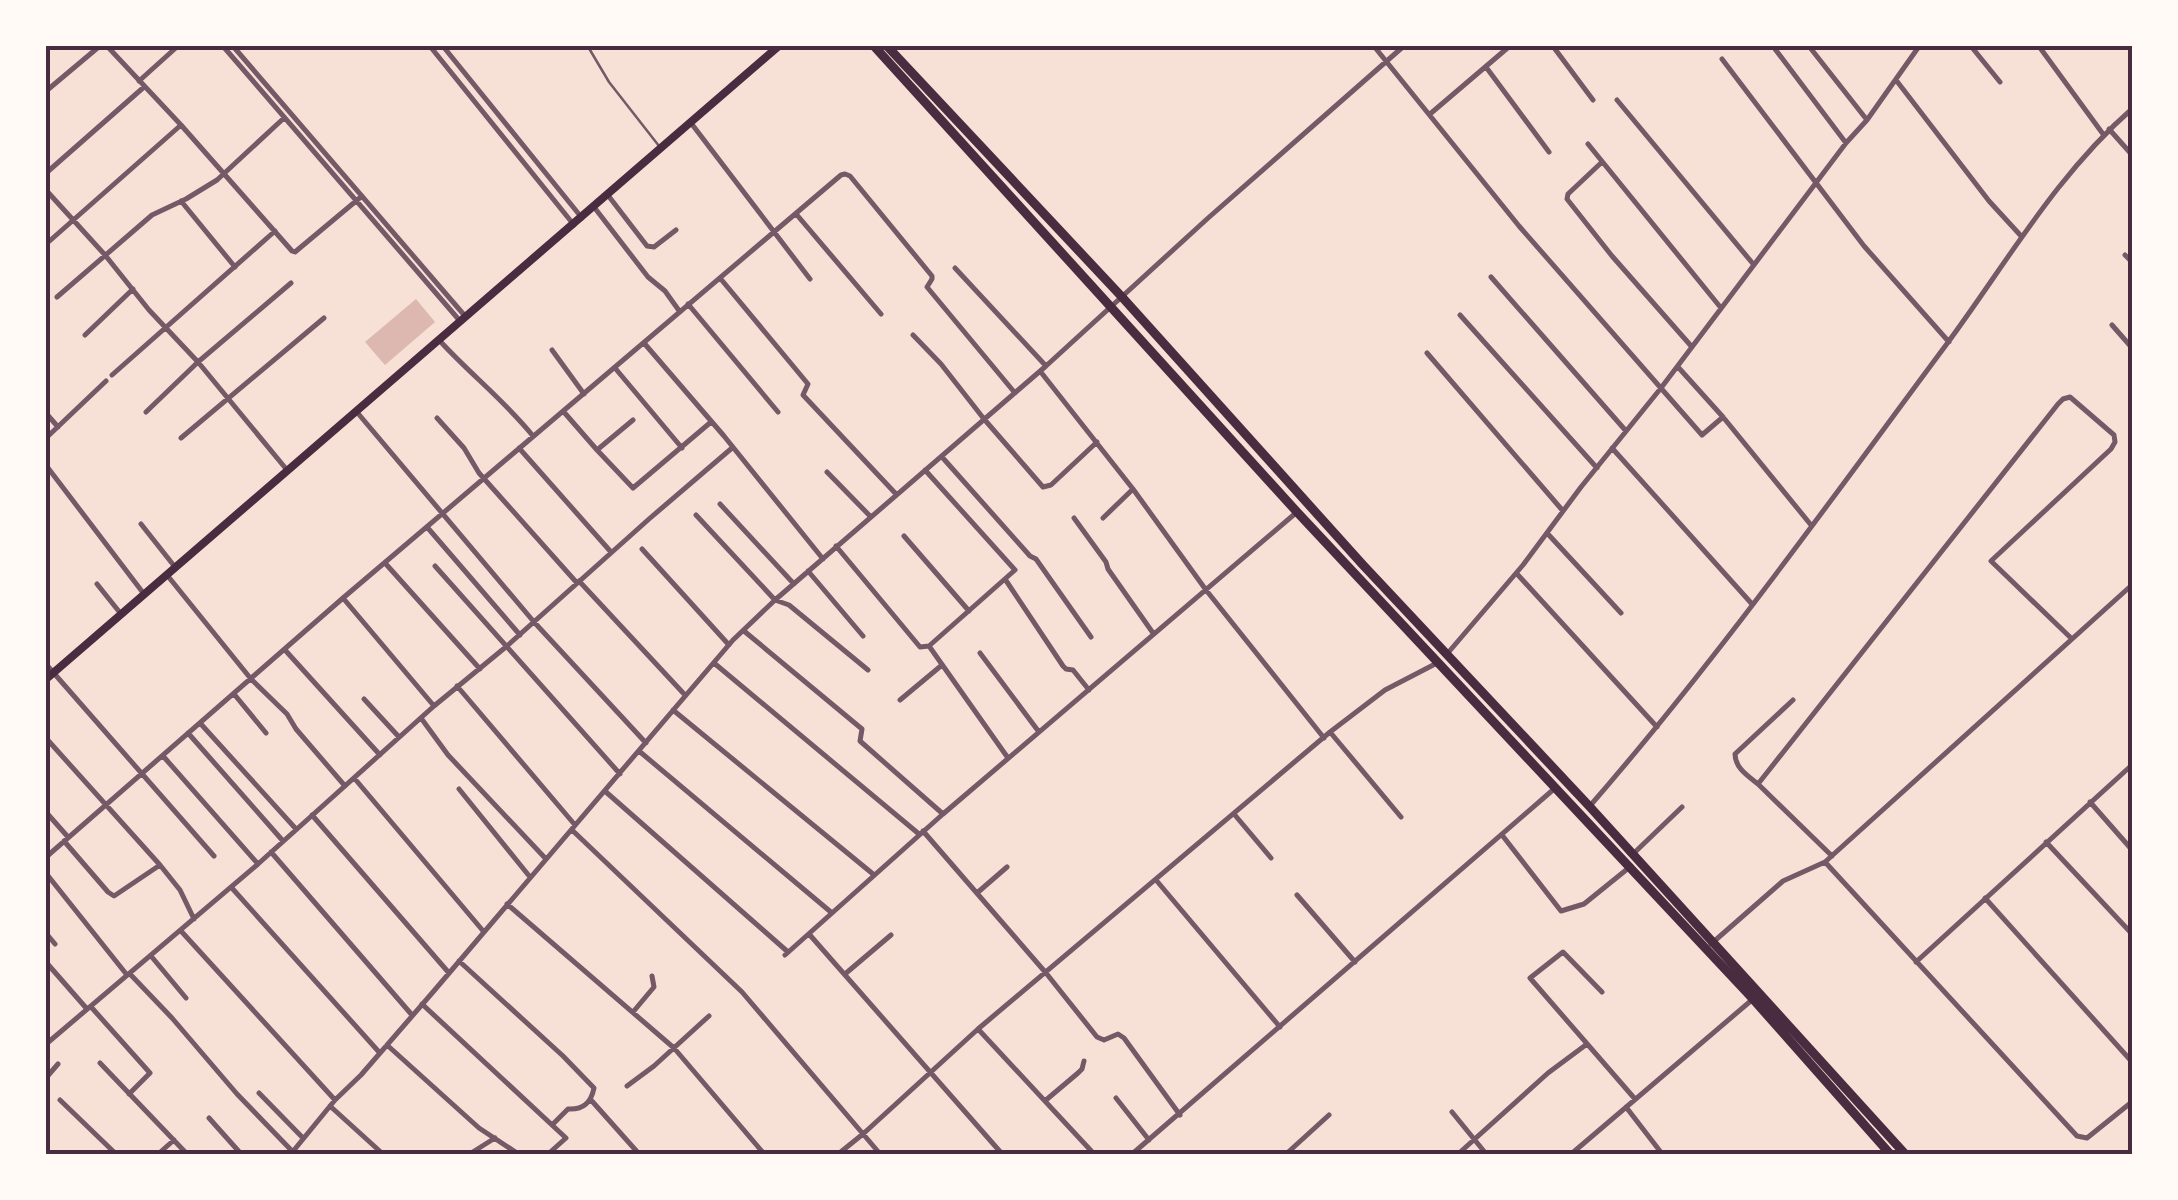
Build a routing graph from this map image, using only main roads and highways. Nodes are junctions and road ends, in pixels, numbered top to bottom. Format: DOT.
graph roads {
  1 [pos="780,45"];
  2 [pos="873,45"];
  3 [pos="886,45"];
  4 [pos="1442,659"];
  5 [pos="45,680"];
  6 [pos="1586,811"];
  7 [pos="1709,946"];
  8 [pos="1891,1155"];
  9 [pos="1906,1155"];
  1 -- 5 [label="main road"];
  2 -- 4 [label="highway"];
  3 -- 4 [label="highway"];
  4 -- 6 [label="highway"];
  4 -- 6 [label="highway"];
  6 -- 7 [label="highway"];
  6 -- 7 [label="highway"];
  7 -- 8 [label="highway"];
  7 -- 9 [label="highway"];
}
